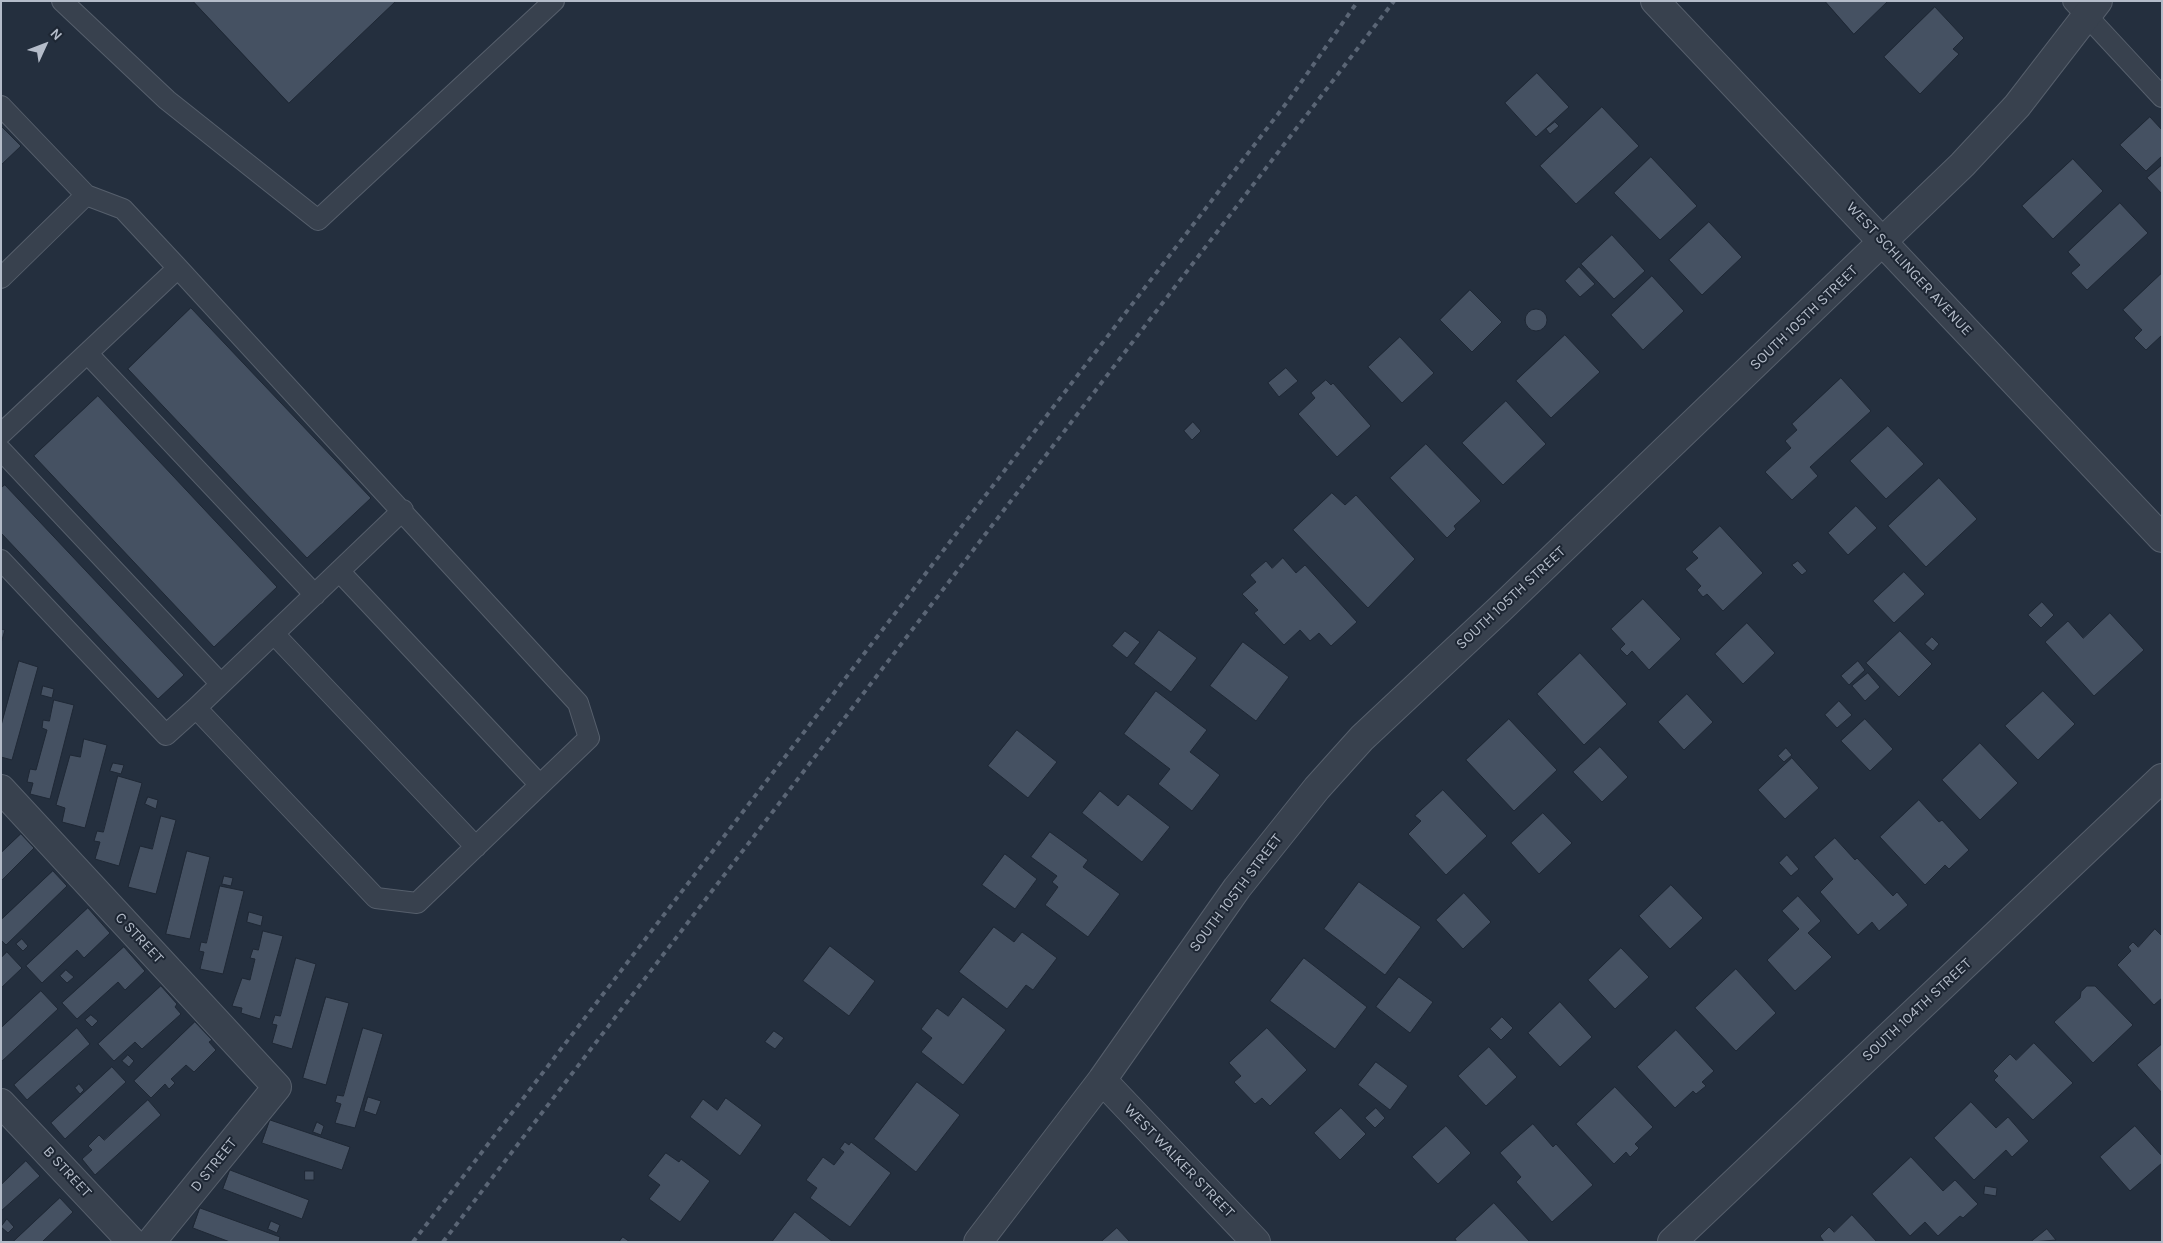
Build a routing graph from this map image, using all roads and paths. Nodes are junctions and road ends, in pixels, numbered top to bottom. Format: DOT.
graph roads {
  1 [pos="62,1"];
  2 [pos="554,1"];
  3 [pos="1654,1"];
  4 [pos="2086,6"];
  5 [pos="2162,96"];
  6 [pos="1,106"];
  7 [pos="86,196"];
  8 [pos="1884,242"];
  9 [pos="178,268"];
  10 [pos="1,278"];
  11 [pos="88,354"];
  12 [pos="1,434"];
  13 [pos="1,450"];
  14 [pos="403,510"];
  15 [pos="2162,538"];
  16 [pos="1,560"];
  17 [pos="339,571"];
  18 [pos="314,595"];
  19 [pos="274,634"];
  20 [pos="221,684"];
  21 [pos="196,708"];
  22 [pos="2162,778"];
  23 [pos="540,785"];
  24 [pos="1,789"];
  25 [pos="476,847"];
  26 [pos="1102,1080"];
  27 [pos="277,1087"];
  28 [pos="1,1103"];
  29 [pos="132,1242"];
  30 [pos="151,1242"];
  31 [pos="978,1242"];
  32 [pos="1256,1242"];
  33 [pos="1672,1242"];
  1 -- 2 [label="lane"];
  3 -- 8 [label="street, WEST SCHLINGER AVENUE"];
  4 -- 5 [label="lane"];
  4 -- 8 [label="street, SOUTH 105TH STREET"];
  6 -- 7 [label="lane"];
  7 -- 9 [label="lane"];
  7 -- 10 [label="lane"];
  8 -- 15 [label="street, WEST SCHLINGER AVENUE"];
  8 -- 26 [label="street, SOUTH 105TH STREET"];
  9 -- 11 [label="lane"];
  9 -- 14 [label="lane"];
  11 -- 12 [label="lane"];
  11 -- 18 [label="lane"];
  13 -- 20 [label="lane"];
  14 -- 17 [label="lane"];
  14 -- 23 [label="lane"];
  16 -- 21 [label="lane"];
  17 -- 18 [label="lane"];
  17 -- 23 [label="lane"];
  18 -- 19 [label="lane"];
  19 -- 20 [label="lane"];
  19 -- 25 [label="lane"];
  20 -- 21 [label="lane"];
  21 -- 25 [label="lane"];
  22 -- 33 [label="street, SOUTH 104TH STREET"];
  23 -- 25 [label="lane"];
  24 -- 27 [label="street, C STREET"];
  26 -- 31 [label="street, SOUTH 105TH STREET"];
  26 -- 32 [label="street, WEST WALKER STREET"];
  27 -- 30 [label="street, D STREET"];
  28 -- 29 [label="street, B STREET"];
}
